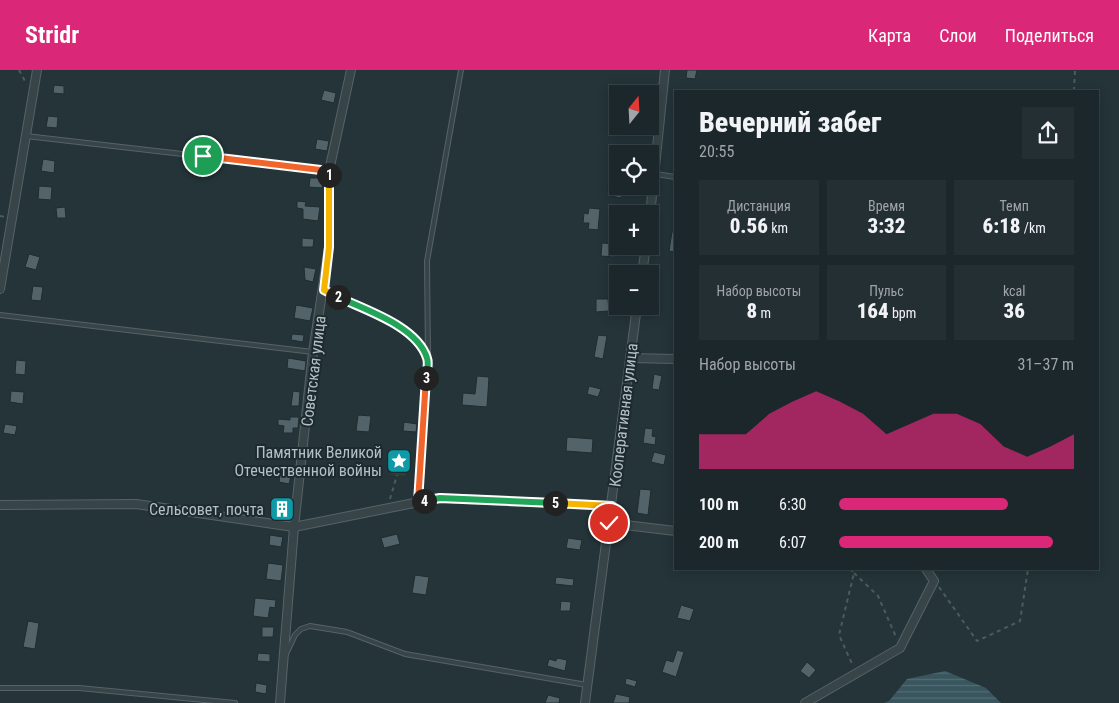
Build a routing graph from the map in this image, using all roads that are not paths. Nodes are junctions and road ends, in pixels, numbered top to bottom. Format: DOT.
graph roads {
  1 [pos="37,70"];
  2 [pos="351,70"];
  3 [pos="461,70"];
  4 [pos="665,70"];
  5 [pos="26,136"];
  6 [pos="659,145"];
  7 [pos="329,171"];
  8 [pos="659,174"];
  9 [pos="674,177"];
  10 [pos="0,289"];
  11 [pos="324,290"];
  12 [pos="0,315"];
  13 [pos="636,315"];
  14 [pos="313,352"];
  15 [pos="630,358"];
  16 [pos="674,358"];
  17 [pos="428,359"];
  18 [pos="418,502"];
  19 [pos="0,505"];
  20 [pos="612,506"];
  21 [pos="609,523"];
  22 [pos="294,527"];
  23 [pos="674,531"];
  24 [pos="927,570"];
  25 [pos="283,660"];
  26 [pos="588,685"];
  27 [pos="0,688"];
  28 [pos="235,703"];
  29 [pos="280,703"];
  30 [pos="585,703"];
  31 [pos="805,703"];
  1 -- 5 [label="street"];
  2 -- 7 [label="street, Советская улица"];
  3 -- 17 [label="lane"];
  4 -- 6 [label="street"];
  5 -- 7 [label="lane"];
  5 -- 10 [label="street"];
  7 -- 11 [label="street, Советская улица"];
  8 -- 9 [label="lane"];
  11 -- 14 [label="street, Советская улица"];
  11 -- 17 [label="lane"];
  12 -- 14 [label="lane"];
  13 -- 15 [label="street, Кооперативная улица"];
  14 -- 22 [label="street, Советская улица"];
  15 -- 16 [label="street"];
  15 -- 20 [label="street, Кооперативная улица"];
  17 -- 18 [label="lane"];
  18 -- 20 [label="street"];
  18 -- 22 [label="street"];
  19 -- 22 [label="street"];
  20 -- 21 [label="street, Кооперативная улица"];
  21 -- 23 [label="street"];
  21 -- 26 [label="street, Кооперативная улица"];
  22 -- 25 [label="street, Советская улица"];
  24 -- 31 [label="street"];
  25 -- 26 [label="lane"];
  25 -- 29 [label="street, Советская улица"];
  26 -- 30 [label="street, Кооперативная улица"];
  27 -- 28 [label="lane"];
}
